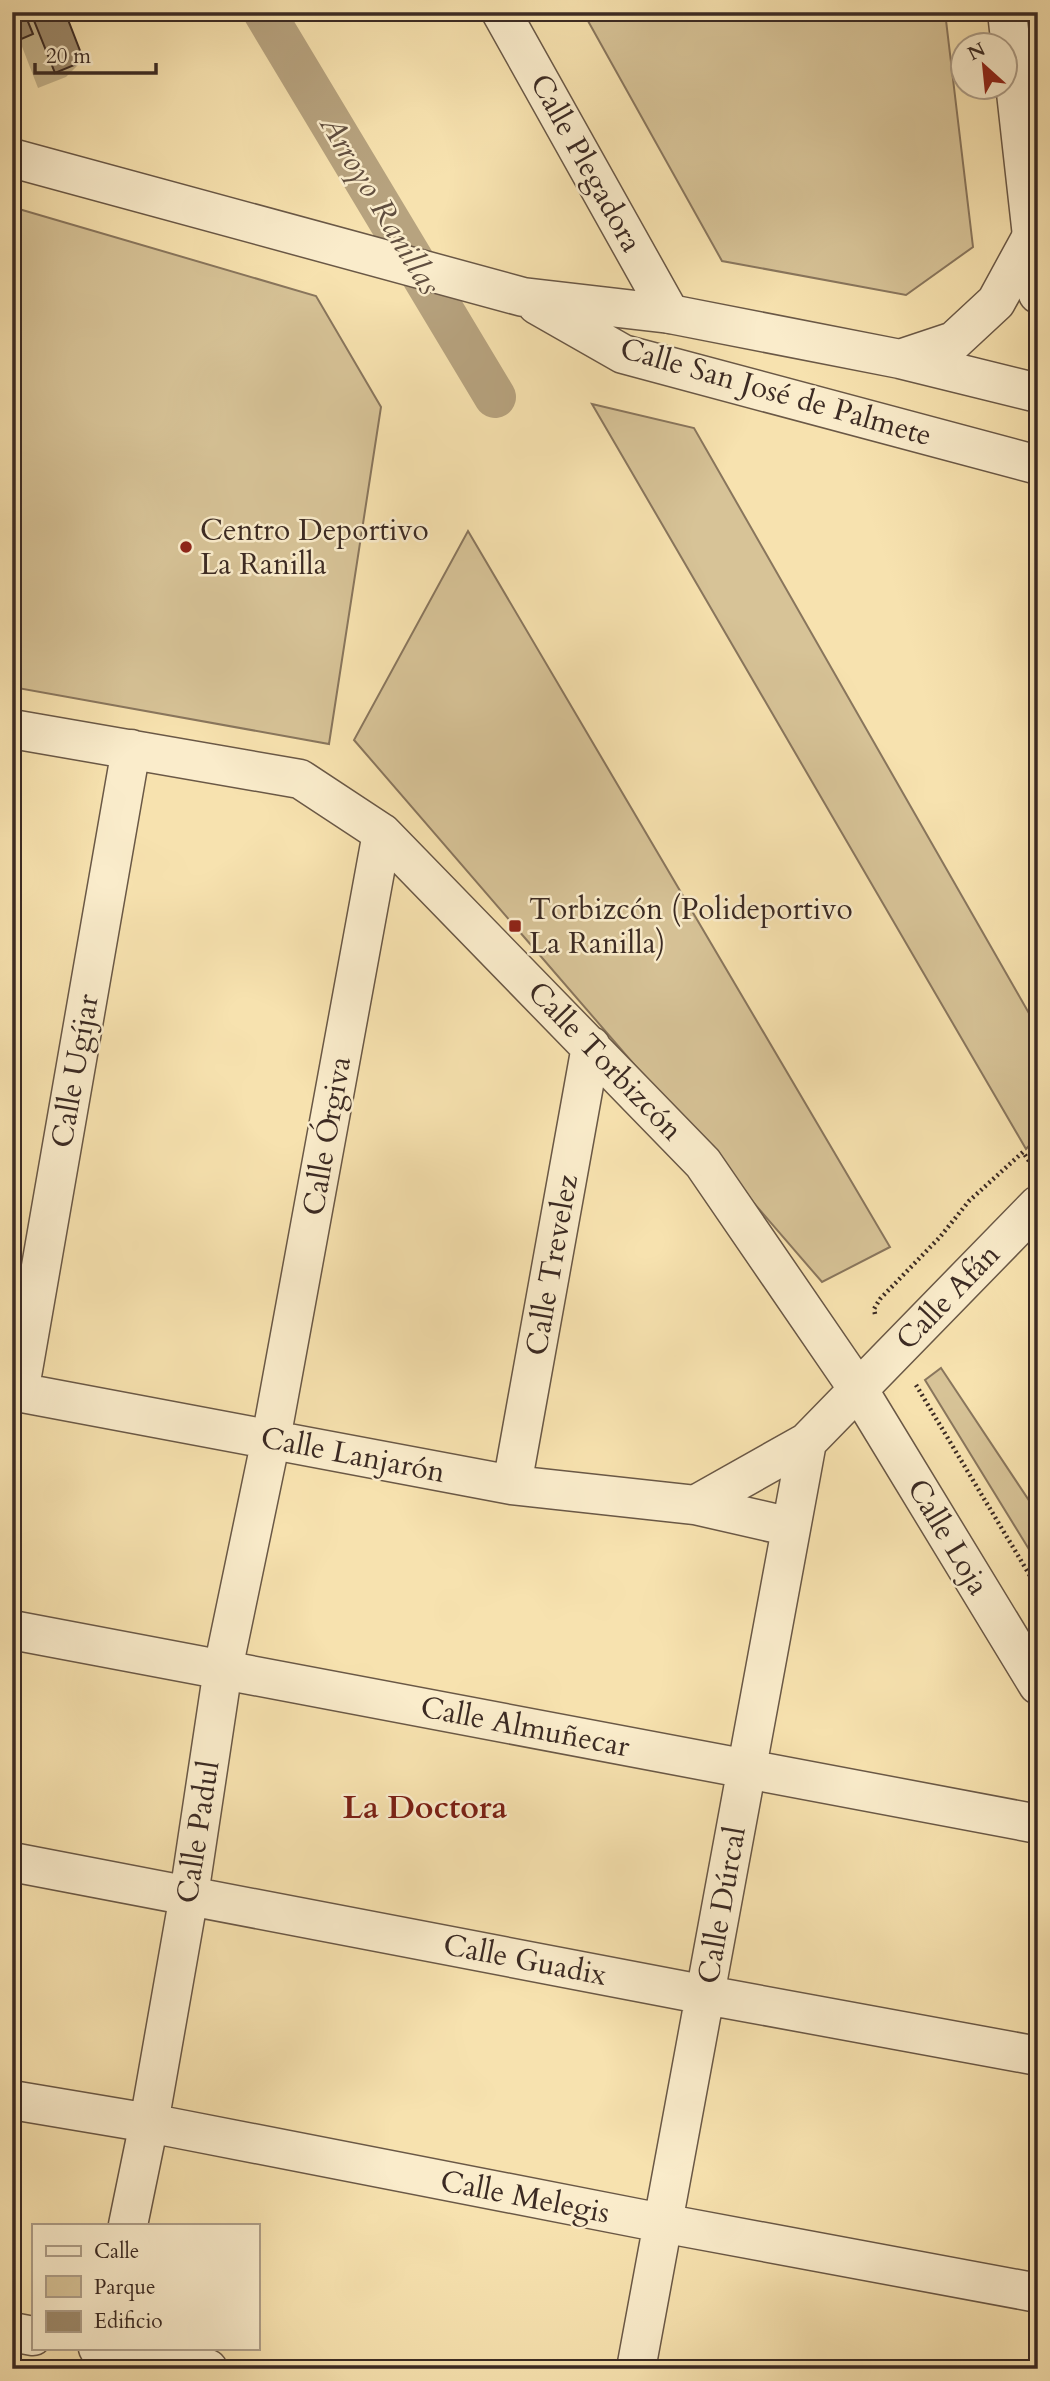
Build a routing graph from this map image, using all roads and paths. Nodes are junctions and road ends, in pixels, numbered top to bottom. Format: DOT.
graph roads {
  1 [pos="501,12"];
  2 [pos="1007,12"];
  3 [pos="12,158"];
  4 [pos="1032,236"];
  5 [pos="1038,294"];
  6 [pos="522,297"];
  7 [pos="670,314"];
  8 [pos="900,359"];
  9 [pos="1038,393"];
  10 [pos="1038,465"];
  11 [pos="12,729"];
  12 [pos="131,749"];
  13 [pos="382,833"];
  14 [pos="591,1045"];
  15 [pos="1038,1205"];
  16 [pos="858,1389"];
  17 [pos="15,1392"];
  18 [pos="271,1439"];
  19 [pos="807,1442"];
  20 [pos="512,1485"];
  21 [pos="695,1505"];
  22 [pos="791,1527"];
  23 [pos="12,1630"];
  24 [pos="223,1670"];
  25 [pos="1038,1685"];
  26 [pos="746,1770"];
  27 [pos="1038,1824"];
  28 [pos="12,1862"];
  29 [pos="189,1895"];
  30 [pos="706,1995"];
  31 [pos="1038,2056"];
  32 [pos="12,2100"];
  33 [pos="149,2123"];
  34 [pos="128,2224"];
  35 [pos="662,2224"];
  36 [pos="1038,2293"];
  37 [pos="12,2332"];
  38 [pos="32,2336"];
  39 [pos="100,2353"];
  40 [pos="208,2369"];
  41 [pos="636,2369"];
  1 -- 7 [label="street, Calle Plegadora"];
  2 -- 4 [label="street"];
  3 -- 6 [label="street, Calle San José de Palmete"];
  4 -- 5 [label="street"];
  4 -- 8 [label="street"];
  6 -- 7 [label="street, Calle San José de Palmete"];
  6 -- 10 [label="street, Calle San José de Palmete"];
  7 -- 8 [label="street, Calle San José de Palmete"];
  8 -- 9 [label="street, Calle San José de Palmete"];
  11 -- 12 [label="street, Calle Torbizcón"];
  12 -- 13 [label="street, Calle Torbizcón"];
  12 -- 17 [label="street, Calle Ugíjar"];
  13 -- 14 [label="street, Calle Torbizcón"];
  13 -- 18 [label="street, Calle Órgiva"];
  14 -- 16 [label="street, Calle Torbizcón"];
  14 -- 20 [label="street, Calle Trevelez"];
  15 -- 16 [label="street, Calle Afán"];
  16 -- 19 [label="street"];
  16 -- 25 [label="street, Calle Loja"];
  17 -- 18 [label="street, Calle Lanjarón"];
  18 -- 20 [label="street, Calle Lanjarón"];
  18 -- 24 [label="street, Calle Padul"];
  19 -- 21 [label="street"];
  19 -- 22 [label="street, Calle Dúrcal"];
  20 -- 21 [label="street, Calle Lanjarón"];
  21 -- 22 [label="street, Calle Lanjarón"];
  22 -- 26 [label="street, Calle Dúrcal"];
  23 -- 24 [label="street, Calle Almuñecar"];
  24 -- 26 [label="street, Calle Almuñecar"];
  24 -- 29 [label="street, Calle Padul"];
  26 -- 27 [label="street, Calle Almuñecar"];
  26 -- 30 [label="street, Calle Dúrcal"];
  28 -- 29 [label="street, Calle Guadix"];
  29 -- 30 [label="street, Calle Guadix"];
  29 -- 33 [label="street, Calle Padul"];
  30 -- 31 [label="street, Calle Guadix"];
  30 -- 35 [label="street, Calle Dúrcal"];
  32 -- 33 [label="street, Calle Melegis"];
  33 -- 34 [label="street, Calle Padul"];
  33 -- 35 [label="street, Calle Melegis"];
  35 -- 36 [label="street, Calle Melegis"];
  35 -- 41 [label="street, Calle Dúrcal"];
  37 -- 38 [label="street"];
  39 -- 40 [label="street"];
}
